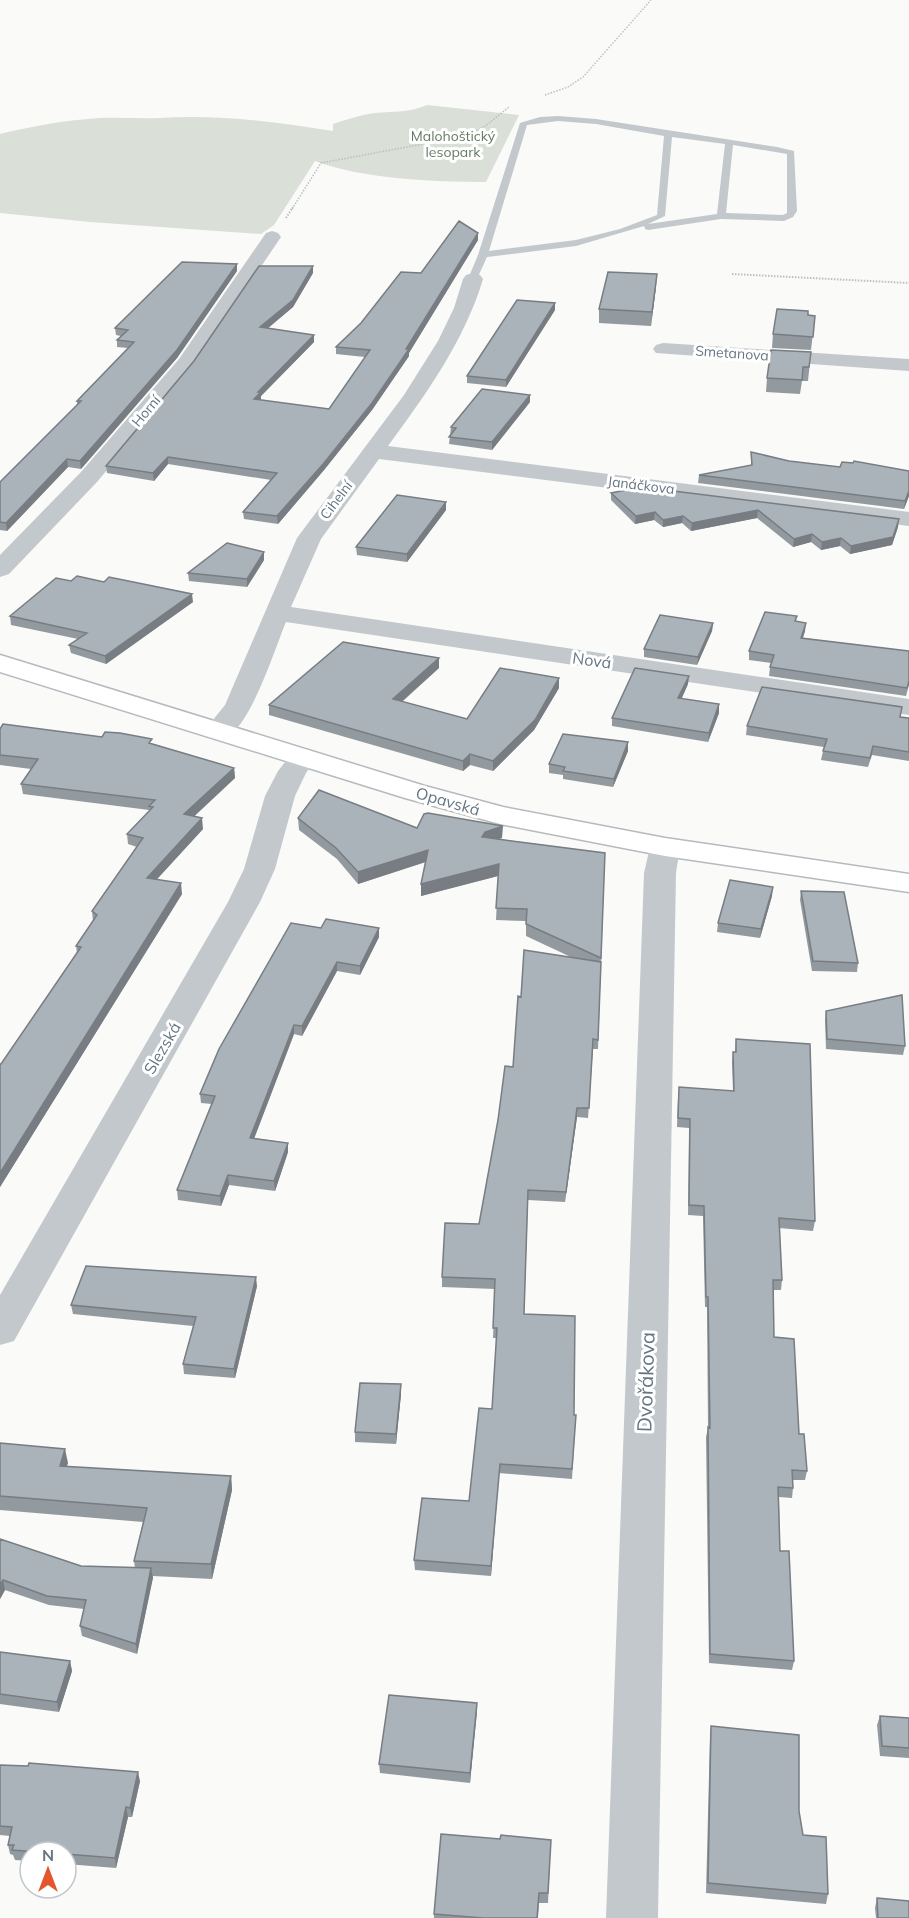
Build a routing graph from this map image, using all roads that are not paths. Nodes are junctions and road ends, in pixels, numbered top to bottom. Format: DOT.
graph roads {
  1 [pos="668,134"];
  2 [pos="729,142"];
  3 [pos="721,216"];
  4 [pos="277,231"];
  5 [pos="623,231"];
  6 [pos="483,255"];
  7 [pos="472,279"];
  8 [pos="663,349"];
  9 [pos="909,365"];
  10 [pos="373,451"];
  11 [pos="909,519"];
  12 [pos="0,569"];
  13 [pos="276,613"];
  14 [pos="0,663"];
  15 [pos="909,707"];
  16 [pos="218,731"];
  17 [pos="303,758"];
  18 [pos="664,847"];
  19 [pos="909,883"];
  20 [pos="0,1330"];
  21 [pos="632,1918"];
  1 -- 2 [label="lane"];
  1 -- 5 [label="lane"];
  1 -- 6 [label="lane"];
  2 -- 3 [label="lane"];
  2 -- 3 [label="lane"];
  3 -- 5 [label="lane"];
  4 -- 12 [label="street, Horní"];
  5 -- 6 [label="lane"];
  6 -- 7 [label="lane"];
  7 -- 10 [label="street, Cihelní"];
  8 -- 9 [label="street, Smetanova"];
  10 -- 11 [label="street, Janáčkova"];
  10 -- 13 [label="street, Cihelní"];
  13 -- 15 [label="street, Nová"];
  13 -- 16 [label="street, Cihelní"];
  14 -- 16 [label="main road, Opavská"];
  16 -- 17 [label="main road, Opavská"];
  17 -- 18 [label="main road, Opavská"];
  17 -- 20 [label="street, Slezská"];
  18 -- 19 [label="main road, Opavská"];
  18 -- 21 [label="street, Dvořákova"];
}
